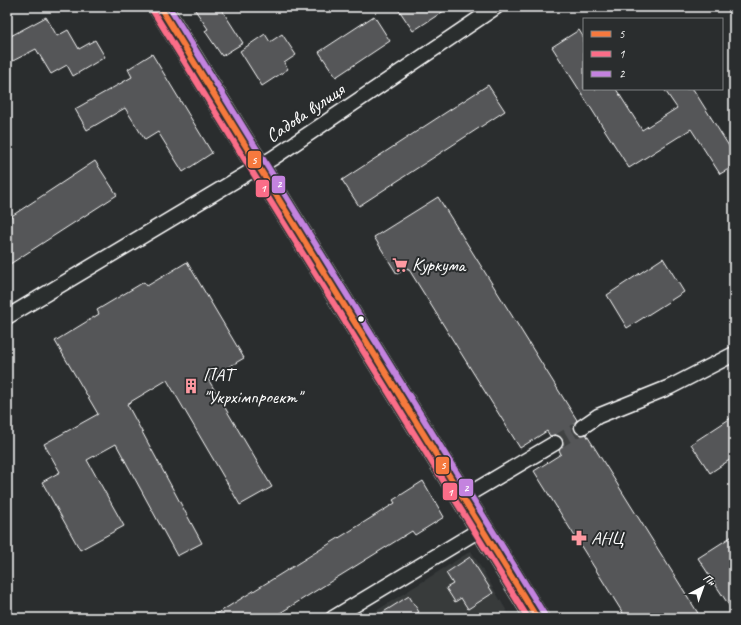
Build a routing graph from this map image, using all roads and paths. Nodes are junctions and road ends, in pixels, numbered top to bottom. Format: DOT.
graph roads {
  1 [pos="160,7"];
  2 [pos="496,7"];
  3 [pos="258,167"];
  4 [pos="7,317"];
  5 [pos="734,354"];
  6 [pos="582,427"];
  7 [pos="555,444"];
  8 [pos="462,498"];
  9 [pos="481,529"];
  10 [pos="333,618"];
  11 [pos="537,618"];
  1 -- 3 [label="main road"];
  2 -- 3 [label="street, Садова вулиця"];
  3 -- 4 [label="street, Садова вулиця"];
  3 -- 8 [label="main road"];
  5 -- 6 [label="street"];
  7 -- 8 [label="street"];
  8 -- 9 [label="main road"];
  9 -- 10 [label="street"];
  9 -- 11 [label="main road"];
}
